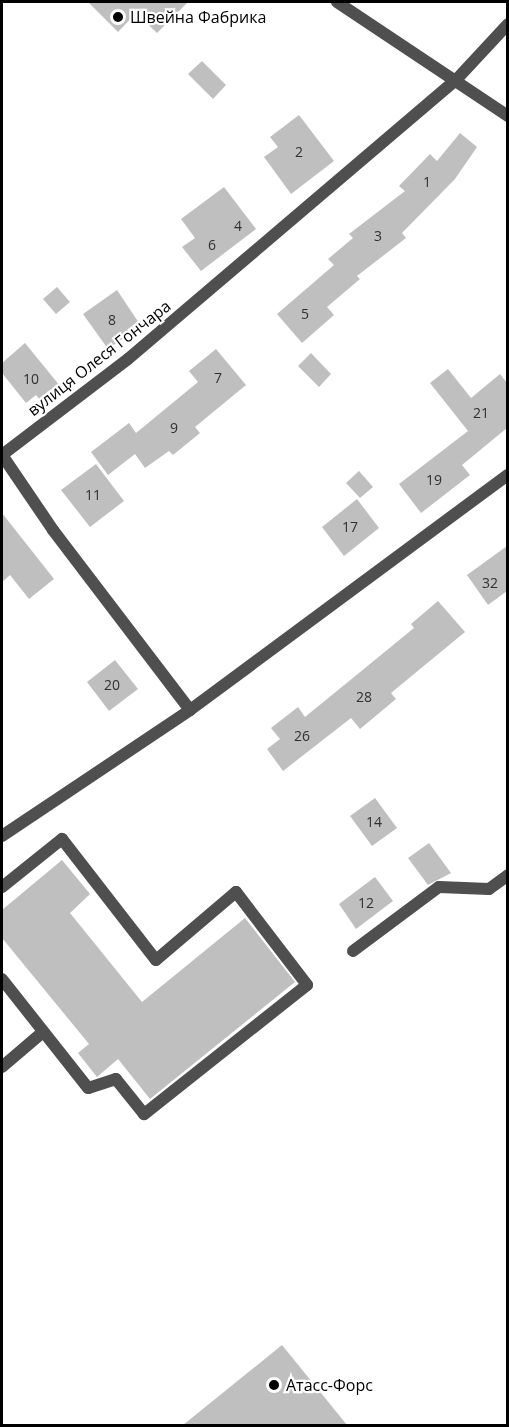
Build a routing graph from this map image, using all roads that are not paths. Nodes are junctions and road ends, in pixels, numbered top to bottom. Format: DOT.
graph roads {
  1 [pos="337,2"];
  2 [pos="507,24"];
  3 [pos="456,80"];
  4 [pos="507,116"];
  5 [pos="507,475"];
  6 [pos="190,710"];
  7 [pos="2,836"];
  8 [pos="507,875"];
  9 [pos="2,887"];
  10 [pos="353,951"];
  11 [pos="2,979"];
  12 [pos="43,1032"];
  13 [pos="2,1067"];
  1 -- 3 [label="street"];
  2 -- 3 [label="street"];
  3 -- 4 [label="street"];
  3 -- 6 [label="street, вулиця Олеся Гончара"];
  5 -- 6 [label="street"];
  6 -- 7 [label="street"];
  8 -- 10 [label="street"];
  9 -- 12 [label="street"];
  11 -- 12 [label="street"];
  12 -- 13 [label="street"];
}
